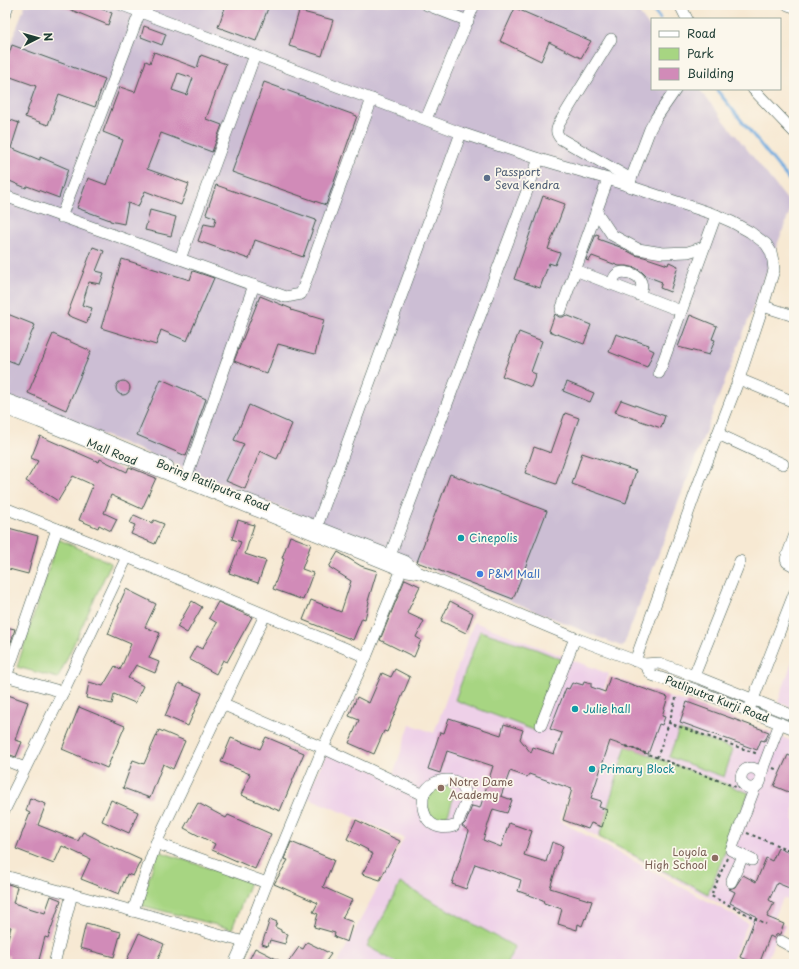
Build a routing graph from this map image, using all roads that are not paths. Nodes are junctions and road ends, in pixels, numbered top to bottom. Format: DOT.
graph roads {
  1 [pos="8,5"];
  2 [pos="122,5"];
  3 [pos="427,5"];
  4 [pos="474,5"];
  5 [pos="680,5"];
  6 [pos="788,5"];
  7 [pos="794,7"];
  8 [pos="140,12"];
  9 [pos="5,14"];
  10 [pos="686,18"];
  11 [pos="468,21"];
  12 [pos="611,40"];
  13 [pos="255,55"];
  14 [pos="675,90"];
  15 [pos="754,90"];
  16 [pos="372,99"];
  17 [pos="426,119"];
  18 [pos="794,132"];
  19 [pos="461,133"];
  20 [pos="539,159"];
  21 [pos="608,179"];
  22 [pos="630,183"];
  23 [pos="5,196"];
  24 [pos="596,211"];
  25 [pos="716,215"];
  26 [pos="61,217"];
  27 [pos="704,247"];
  28 [pos="180,259"];
  29 [pos="575,270"];
  30 [pos="612,284"];
  31 [pos="254,285"];
  32 [pos="639,294"];
  33 [pos="764,306"];
  34 [pos="561,310"];
  35 [pos="682,311"];
  36 [pos="794,316"];
  37 [pos="660,373"];
  38 [pos="739,379"];
  39 [pos="5,399"];
  40 [pos="794,402"];
  41 [pos="5,409"];
  42 [pos="41,417"];
  43 [pos="718,434"];
  44 [pos="783,464"];
  45 [pos="186,478"];
  46 [pos="5,508"];
  47 [pos="57,529"];
  48 [pos="315,531"];
  49 [pos="794,537"];
  50 [pos="127,557"];
  51 [pos="388,560"];
  52 [pos="740,561"];
  53 [pos="403,566"];
  54 [pos="794,566"];
  55 [pos="794,594"];
  56 [pos="264,614"];
  57 [pos="575,638"];
  58 [pos="366,657"];
  59 [pos="640,662"];
  60 [pos="6,676"];
  61 [pos="697,677"];
  62 [pos="696,690"];
  63 [pos="63,692"];
  64 [pos="752,699"];
  65 [pos="222,704"];
  66 [pos="748,710"];
  67 [pos="794,716"];
  68 [pos="780,723"];
  69 [pos="541,725"];
  70 [pos="794,729"];
  71 [pos="324,748"];
  72 [pos="5,760"];
  73 [pos="26,768"];
  74 [pos="761,776"];
  75 [pos="754,790"];
  76 [pos="424,794"];
  77 [pos="5,809"];
  78 [pos="156,843"];
  79 [pos="5,876"];
  80 [pos="267,882"];
  81 [pos="731,882"];
  82 [pos="72,894"];
  83 [pos="134,911"];
  84 [pos="244,942"];
  85 [pos="781,942"];
  86 [pos="794,948"];
  87 [pos="54,964"];
  88 [pos="234,964"];
  1 -- 9 [label="street"];
  2 -- 8 [label="street"];
  3 -- 11 [label="street"];
  4 -- 11 [label="street"];
  5 -- 10 [label="street"];
  6 -- 7 [label="street"];
  8 -- 13 [label="street"];
  8 -- 26 [label="street"];
  11 -- 17 [label="street"];
  12 -- 22 [label="street"];
  13 -- 16 [label="street"];
  13 -- 28 [label="street"];
  14 -- 22 [label="street"];
  15 -- 18 [label="street"];
  16 -- 17 [label="street"];
  16 -- 31 [label="street"];
  17 -- 19 [label="street"];
  19 -- 20 [label="street"];
  19 -- 48 [label="street"];
  20 -- 21 [label="street"];
  20 -- 51 [label="street"];
  21 -- 22 [label="street"];
  21 -- 24 [label="street"];
  22 -- 25 [label="street"];
  23 -- 26 [label="street"];
  24 -- 27 [label="street"];
  24 -- 29 [label="street"];
  25 -- 27 [label="street"];
  25 -- 33 [label="street"];
  26 -- 28 [label="street"];
  27 -- 35 [label="street"];
  28 -- 31 [label="street"];
  29 -- 30 [label="street"];
  29 -- 34 [label="street"];
  30 -- 32 [label="street"];
  30 -- 32 [label="street"];
  31 -- 45 [label="street"];
  32 -- 35 [label="street"];
  33 -- 36 [label="street"];
  33 -- 38 [label="street"];
  35 -- 37 [label="street"];
  38 -- 40 [label="street"];
  38 -- 43 [label="street"];
  39 -- 42 [label="street"];
  41 -- 42 [label="street, Mall Road"];
  42 -- 45 [label="street, Mall Road"];
  43 -- 44 [label="street"];
  43 -- 59 [label="street"];
  45 -- 48 [label="street, Mall Road"];
  46 -- 47 [label="street"];
  47 -- 50 [label="street"];
  47 -- 60 [label="street"];
  48 -- 51 [label="street, Mall Road"];
  49 -- 54 [label="street"];
  50 -- 56 [label="street"];
  50 -- 63 [label="street"];
  51 -- 53 [label="street, Mall Road"];
  52 -- 61 [label="street"];
  53 -- 57 [label="street, Mall Road"];
  53 -- 58 [label="street"];
  55 -- 64 [label="street"];
  56 -- 58 [label="street"];
  56 -- 65 [label="street"];
  57 -- 59 [label="street, Mall Road"];
  57 -- 69 [label="street"];
  58 -- 71 [label="street"];
  59 -- 61 [label="street"];
  59 -- 62 [label="street, Patliputra Kurji Road"];
  60 -- 63 [label="street"];
  61 -- 62 [label="street"];
  61 -- 64 [label="street"];
  62 -- 66 [label="street, Patliputra Kurji Road"];
  63 -- 73 [label="street"];
  64 -- 66 [label="street"];
  64 -- 67 [label="street"];
  65 -- 71 [label="street"];
  65 -- 78 [label="street"];
  66 -- 68 [label="street, Patliputra Kurji Road"];
  68 -- 70 [label="street, Patliputra Kurji Road"];
  68 -- 74 [label="street"];
  71 -- 76 [label="street"];
  71 -- 80 [label="street"];
  72 -- 73 [label="street"];
  73 -- 77 [label="street"];
  74 -- 75 [label="street"];
  74 -- 75 [label="street"];
  75 -- 81 [label="street"];
  76 -- 76 [label="street"];
  78 -- 80 [label="street"];
  78 -- 83 [label="street"];
  79 -- 82 [label="street"];
  80 -- 84 [label="street"];
  82 -- 83 [label="street"];
  82 -- 87 [label="street"];
  83 -- 84 [label="street"];
  84 -- 88 [label="street"];
  85 -- 86 [label="street"];
}
